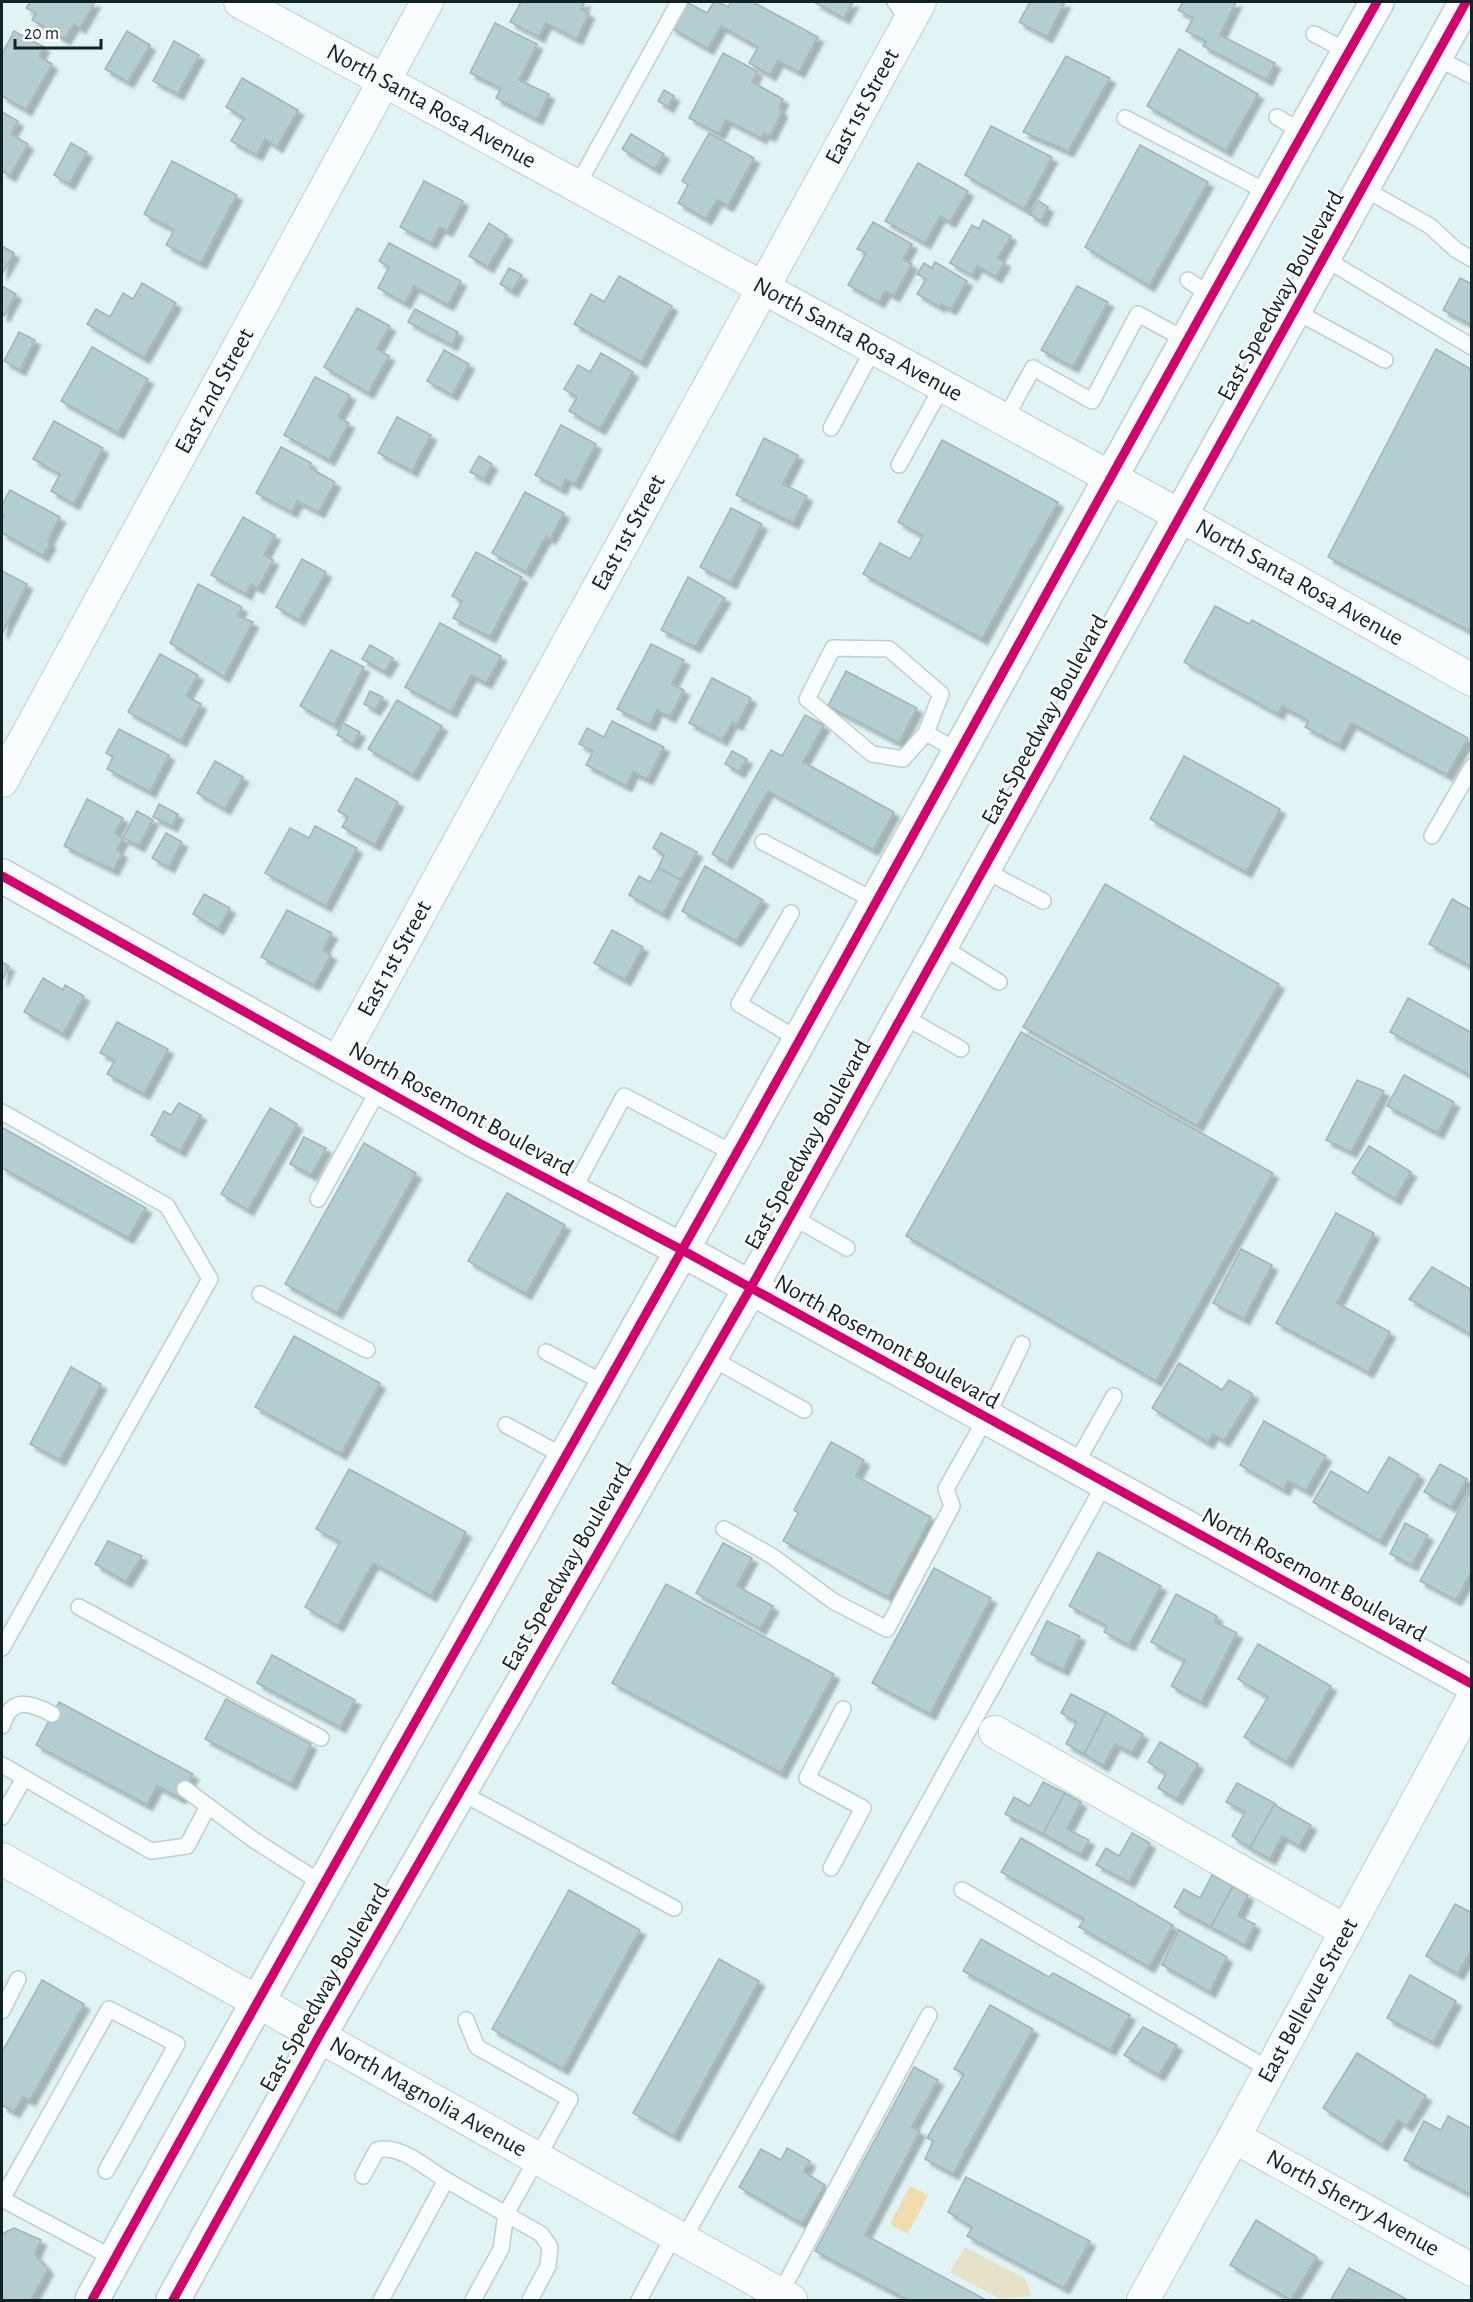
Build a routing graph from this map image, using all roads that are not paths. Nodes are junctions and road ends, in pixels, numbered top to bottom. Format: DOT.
graph roads {
  1 [pos="240,2"];
  2 [pos="428,2"];
  3 [pos="679,2"];
  4 [pos="1377,2"];
  5 [pos="1466,2"];
  6 [pos="908,8"];
  7 [pos="1314,34"];
  8 [pos="1347,52"];
  9 [pos="1436,57"];
  10 [pos="1472,76"];
  11 [pos="384,80"];
  12 [pos="1125,118"];
  13 [pos="577,186"];
  14 [pos="1363,188"];
  15 [pos="1269,193"];
  16 [pos="1324,258"];
  17 [pos="1472,259"];
  18 [pos="762,287"];
  19 [pos="1295,311"];
  20 [pos="1186,340"];
  21 [pos="1472,346"];
  22 [pos="874,348"];
  23 [pos="1385,360"];
  24 [pos="943,385"];
  25 [pos="1005,419"];
  26 [pos="831,428"];
  27 [pos="899,465"];
  28 [pos="1110,477"];
  29 [pos="1181,516"];
  30 [pos="1472,680"];
  31 [pos="926,733"];
  32 [pos="958,751"];
  33 [pos="1472,767"];
  34 [pos="2,781"];
  35 [pos="1432,836"];
  36 [pos="763,842"];
  37 [pos="984,870"];
  38 [pos="2,876"];
  39 [pos="875,901"];
  40 [pos="1043,902"];
  41 [pos="791,913"];
  42 [pos="941,946"];
  43 [pos="999,982"];
  44 [pos="903,1016"];
  45 [pos="799,1040"];
  46 [pos="960,1048"];
  47 [pos="338,1064"];
  48 [pos="380,1088"];
  49 [pos="2,1112"];
  50 [pos="735,1154"];
  51 [pos="572,1192"];
  52 [pos="318,1199"];
  53 [pos="791,1216"];
  54 [pos="848,1248"];
  55 [pos="682,1250"];
  56 [pos="750,1289"];
  57 [pos="260,1294"];
  58 [pos="1022,1344"];
  59 [pos="367,1350"];
  60 [pos="546,1352"];
  61 [pos="711,1358"];
  62 [pos="606,1384"];
  63 [pos="1114,1396"];
  64 [pos="804,1410"];
  65 [pos="986,1418"];
  66 [pos="506,1425"];
  67 [pos="565,1456"];
  68 [pos="1074,1467"];
  69 [pos="1106,1484"];
  70 [pos="724,1529"];
  71 [pos="79,1607"];
  72 [pos="2,1648"];
  73 [pos="1472,1684"];
  74 [pos="1472,1700"];
  75 [pos="843,1709"];
  76 [pos="52,1714"];
  77 [pos="2,1726"];
  78 [pos="995,1732"];
  79 [pos="321,1738"];
  80 [pos="2,1765"];
  81 [pos="24,1778"];
  82 [pos="184,1790"];
  83 [pos="460,1792"];
  84 [pos="208,1806"];
  85 [pos="2,1817"];
  86 [pos="2,1862"];
  87 [pos="831,1868"];
  88 [pos="323,1884"];
  89 [pos="962,1890"];
  90 [pos="674,1908"];
  91 [pos="1346,1931"];
  92 [pos="18,1979"];
  93 [pos="257,2001"];
  94 [pos="2,2011"];
  95 [pos="929,2015"];
  96 [pos="466,2020"];
  97 [pos="319,2036"];
  98 [pos="1270,2070"];
  99 [pos="1234,2137"];
  100 [pos="537,2158"];
  101 [pos="106,2171"];
  102 [pos="363,2176"];
  103 [pos="446,2180"];
  104 [pos="506,2214"];
  105 [pos="679,2237"];
  106 [pos="115,2259"];
  107 [pos="1472,2270"];
  108 [pos="785,2297"];
  109 [pos="92,2301"];
  110 [pos="173,2301"];
  111 [pos="381,2301"];
  112 [pos="473,2301"];
  113 [pos="530,2301"];
  114 [pos="639,2301"];
  115 [pos="1143,2301"];
  1 -- 11 [label="street, North Santa Rosa Avenue"];
  2 -- 11 [label="street, East 2nd Street"];
  3 -- 13 [label="lane"];
  4 -- 8 [label="main road"];
  5 -- 9 [label="main road, East Speedway Boulevard"];
  6 -- 18 [label="street, East 1st Street"];
  7 -- 8 [label="lane"];
  8 -- 15 [label="main road"];
  9 -- 10 [label="lane"];
  9 -- 14 [label="main road, East Speedway Boulevard"];
  11 -- 13 [label="street, North Santa Rosa Avenue"];
  11 -- 34 [label="street, East 2nd Street"];
  12 -- 15 [label="lane"];
  13 -- 18 [label="street, North Santa Rosa Avenue"];
  14 -- 16 [label="main road, East Speedway Boulevard"];
  14 -- 17 [label="lane"];
  15 -- 20 [label="main road"];
  16 -- 19 [label="main road, East Speedway Boulevard"];
  16 -- 21 [label="lane"];
  18 -- 22 [label="street, North Santa Rosa Avenue"];
  18 -- 47 [label="street, East 1st Street"];
  19 -- 23 [label="lane"];
  19 -- 29 [label="main road, East Speedway Boulevard"];
  20 -- 25 [label="lane"];
  20 -- 28 [label="main road"];
  22 -- 24 [label="street, North Santa Rosa Avenue"];
  22 -- 26 [label="lane"];
  24 -- 25 [label="street, North Santa Rosa Avenue"];
  24 -- 27 [label="lane"];
  25 -- 28 [label="street, North Santa Rosa Avenue"];
  28 -- 29 [label="street, North Santa Rosa Avenue"];
  28 -- 32 [label="main road"];
  29 -- 30 [label="street, North Santa Rosa Avenue"];
  29 -- 37 [label="main road, East Speedway Boulevard"];
  31 -- 31 [label="lane"];
  31 -- 32 [label="lane"];
  32 -- 39 [label="main road"];
  33 -- 35 [label="lane"];
  36 -- 39 [label="lane"];
  37 -- 40 [label="lane"];
  37 -- 42 [label="main road, East Speedway Boulevard"];
  38 -- 47 [label="main road, North Rosemont Boulevard"];
  39 -- 45 [label="main road"];
  41 -- 45 [label="lane"];
  42 -- 43 [label="lane"];
  42 -- 44 [label="main road, East Speedway Boulevard"];
  44 -- 46 [label="lane"];
  44 -- 53 [label="main road, East Speedway Boulevard"];
  45 -- 50 [label="main road"];
  47 -- 48 [label="main road, North Rosemont Boulevard"];
  48 -- 51 [label="main road, North Rosemont Boulevard"];
  48 -- 52 [label="lane"];
  49 -- 72 [label="lane"];
  50 -- 51 [label="lane"];
  50 -- 55 [label="main road"];
  51 -- 55 [label="main road, North Rosemont Boulevard"];
  53 -- 54 [label="lane"];
  53 -- 56 [label="main road, East Speedway Boulevard"];
  55 -- 56 [label="main road, North Rosemont Boulevard"];
  55 -- 62 [label="main road"];
  56 -- 61 [label="main road, East Speedway Boulevard"];
  56 -- 65 [label="main road, North Rosemont Boulevard"];
  57 -- 59 [label="lane"];
  58 -- 65 [label="lane"];
  60 -- 62 [label="lane"];
  61 -- 64 [label="lane"];
  61 -- 83 [label="main road, East Speedway Boulevard"];
  62 -- 67 [label="main road"];
  63 -- 68 [label="lane"];
  65 -- 68 [label="main road, North Rosemont Boulevard"];
  65 -- 70 [label="lane"];
  66 -- 67 [label="lane"];
  67 -- 88 [label="main road"];
  68 -- 69 [label="main road, North Rosemont Boulevard"];
  69 -- 73 [label="main road, North Rosemont Boulevard"];
  69 -- 105 [label="lane"];
  71 -- 79 [label="lane"];
  74 -- 91 [label="street, East Bellevue Street"];
  75 -- 87 [label="lane"];
  76 -- 77 [label="lane"];
  78 -- 91 [label="street"];
  80 -- 81 [label="lane"];
  81 -- 84 [label="lane"];
  81 -- 85 [label="lane"];
  82 -- 84 [label="lane"];
  83 -- 90 [label="lane"];
  83 -- 97 [label="main road, East Speedway Boulevard"];
  84 -- 88 [label="lane"];
  86 -- 93 [label="street, North Magnolia Avenue"];
  88 -- 93 [label="main road"];
  89 -- 98 [label="lane"];
  91 -- 98 [label="street, East Bellevue Street"];
  92 -- 94 [label="lane"];
  93 -- 97 [label="street, North Magnolia Avenue"];
  93 -- 106 [label="main road"];
  95 -- 108 [label="lane"];
  96 -- 100 [label="lane"];
  97 -- 100 [label="street, North Magnolia Avenue"];
  97 -- 110 [label="main road, East Speedway Boulevard"];
  98 -- 99 [label="street, East Bellevue Street"];
  99 -- 107 [label="street, North Sherry Avenue"];
  99 -- 115 [label="street, East Bellevue Street"];
  100 -- 104 [label="lane"];
  100 -- 105 [label="street, North Magnolia Avenue"];
  101 -- 106 [label="lane"];
  102 -- 103 [label="lane"];
  103 -- 104 [label="lane"];
  103 -- 111 [label="lane"];
  104 -- 112 [label="lane"];
  104 -- 113 [label="lane"];
  105 -- 108 [label="street, North Magnolia Avenue"];
  105 -- 114 [label="lane"];
  106 -- 109 [label="main road"];
}
